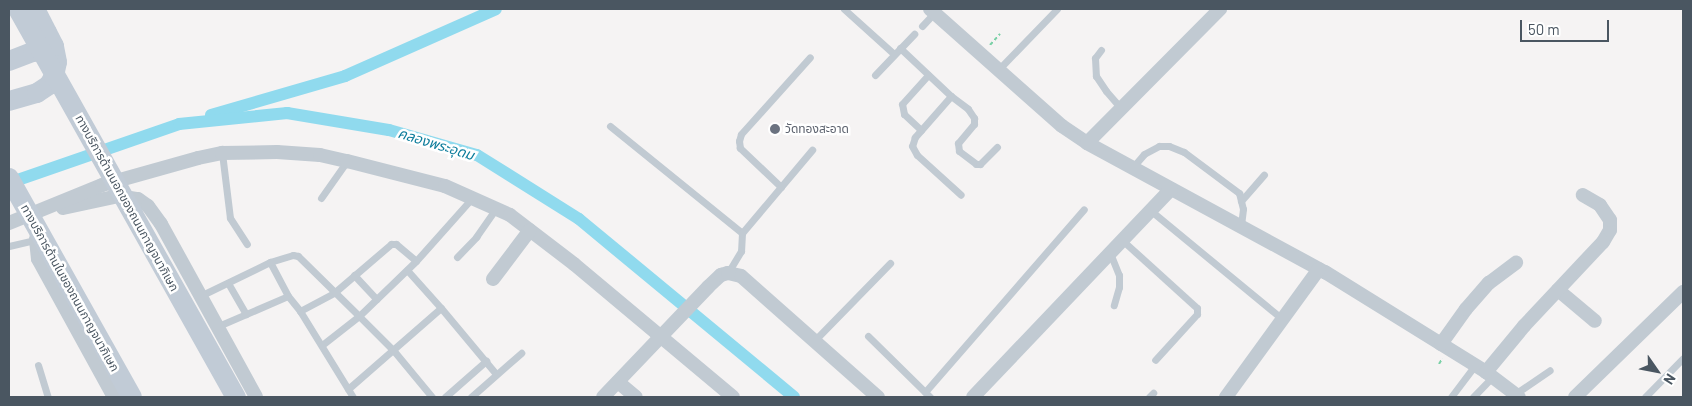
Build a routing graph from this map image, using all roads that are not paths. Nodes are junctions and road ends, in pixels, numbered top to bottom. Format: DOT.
graph roads {
  1 [pos="18,9"];
  2 [pos="35,9"];
  3 [pos="844,9"];
  4 [pos="1057,9"];
  5 [pos="1220,9"];
  6 [pos="932,11"];
  7 [pos="922,26"];
  8 [pos="48,31"];
  9 [pos="914,34"];
  10 [pos="900,48"];
  11 [pos="1101,50"];
  12 [pos="894,54"];
  13 [pos="810,57"];
  14 [pos="9,61"];
  15 [pos="998,70"];
  16 [pos="875,75"];
  17 [pos="928,75"];
  18 [pos="952,96"];
  19 [pos="9,101"];
  20 [pos="1122,108"];
  21 [pos="610,126"];
  22 [pos="920,130"];
  23 [pos="1087,143"];
  24 [pos="997,147"];
  25 [pos="812,150"];
  26 [pos="222,153"];
  27 [pos="347,161"];
  28 [pos="1132,168"];
  29 [pos="1264,175"];
  30 [pos="9,178"];
  31 [pos="781,187"];
  32 [pos="1171,188"];
  33 [pos="961,195"];
  34 [pos="1583,195"];
  35 [pos="474,197"];
  36 [pos="321,198"];
  37 [pos="1241,201"];
  38 [pos="496,208"];
  39 [pos="1084,210"];
  40 [pos="1150,210"];
  41 [pos="9,223"];
  42 [pos="1241,226"];
  43 [pos="530,230"];
  44 [pos="742,233"];
  45 [pos="36,240"];
  46 [pos="1122,240"];
  47 [pos="247,244"];
  48 [pos="9,246"];
  49 [pos="1110,253"];
  50 [pos="457,257"];
  51 [pos="416,261"];
  52 [pos="270,262"];
  53 [pos="890,263"];
  54 [pos="1516,263"];
  55 [pos="1319,269"];
  56 [pos="408,270"];
  57 [pos="728,273"];
  58 [pos="354,275"];
  59 [pos="493,279"];
  60 [pos="228,283"];
  61 [pos="1558,290"];
  62 [pos="335,292"];
  63 [pos="1683,292"];
  64 [pos="200,296"];
  65 [pos="288,296"];
  66 [pos="376,299"];
  67 [pos="1114,305"];
  68 [pos="441,308"];
  69 [pos="300,311"];
  70 [pos="246,314"];
  71 [pos="359,316"];
  72 [pos="1282,319"];
  73 [pos="1596,321"];
  74 [pos="216,327"];
  75 [pos="667,331"];
  76 [pos="868,336"];
  77 [pos="814,341"];
  78 [pos="1441,344"];
  79 [pos="322,345"];
  80 [pos="394,351"];
  81 [pos="521,352"];
  82 [pos="1683,358"];
  83 [pos="1155,360"];
  84 [pos="486,361"];
  85 [pos="38,365"];
  86 [pos="1550,370"];
  87 [pos="1484,371"];
  88 [pos="496,374"];
  89 [pos="618,382"];
  90 [pos="348,389"];
  91 [pos="928,395"];
  92 [pos="1517,396"];
  93 [pos="48,397"];
  94 [pos="114,397"];
  95 [pos="132,397"];
  96 [pos="236,397"];
  97 [pos="256,397"];
  98 [pos="353,397"];
  99 [pos="432,397"];
  100 [pos="445,397"];
  101 [pos="471,397"];
  102 [pos="603,397"];
  103 [pos="636,397"];
  104 [pos="733,397"];
  105 [pos="878,397"];
  106 [pos="973,397"];
  107 [pos="1226,397"];
  108 [pos="1451,397"];
  109 [pos="1473,397"];
  110 [pos="1574,397"];
  111 [pos="1645,397"];
  1 -- 96 [label="main road, ทางบริการด้านนอกของถนนกาญจนาภิเษก, bridge"];
  2 -- 8 [label="main road"];
  3 -- 12 [label="lane"];
  4 -- 15 [label="lane"];
  5 -- 20 [label="street"];
  6 -- 7 [label="lane"];
  6 -- 15 [label="street"];
  8 -- 14 [label="main road"];
  8 -- 19 [label="main road"];
  9 -- 10 [label="lane"];
  10 -- 12 [label="lane"];
  10 -- 17 [label="lane"];
  11 -- 20 [label="lane"];
  12 -- 16 [label="lane"];
  13 -- 31 [label="lane"];
  15 -- 23 [label="street"];
  17 -- 18 [label="lane"];
  17 -- 22 [label="lane"];
  18 -- 22 [label="lane"];
  18 -- 24 [label="lane"];
  20 -- 23 [label="street"];
  21 -- 44 [label="lane"];
  22 -- 33 [label="lane"];
  23 -- 28 [label="street"];
  25 -- 31 [label="lane"];
  26 -- 27 [label="street"];
  26 -- 41 [label="street"];
  26 -- 47 [label="lane"];
  27 -- 35 [label="street"];
  27 -- 36 [label="lane"];
  28 -- 32 [label="street"];
  28 -- 37 [label="lane"];
  29 -- 37 [label="lane"];
  30 -- 95 [label="main road, ทางบริการด้านในของถนนกาญจนาภิเษก, bridge"];
  31 -- 44 [label="lane"];
  32 -- 40 [label="street"];
  32 -- 42 [label="street"];
  34 -- 61 [label="street"];
  35 -- 38 [label="street"];
  35 -- 51 [label="lane"];
  37 -- 42 [label="lane"];
  38 -- 43 [label="street"];
  38 -- 50 [label="lane"];
  39 -- 91 [label="lane"];
  40 -- 46 [label="street"];
  40 -- 72 [label="lane"];
  42 -- 55 [label="street"];
  43 -- 59 [label="street"];
  43 -- 75 [label="street"];
  44 -- 57 [label="lane"];
  45 -- 48 [label="lane"];
  45 -- 64 [label="street"];
  45 -- 94 [label="street"];
  46 -- 49 [label="street"];
  46 -- 83 [label="lane"];
  49 -- 67 [label="lane"];
  49 -- 106 [label="street"];
  51 -- 56 [label="lane"];
  51 -- 58 [label="lane"];
  52 -- 60 [label="lane"];
  52 -- 62 [label="lane"];
  52 -- 65 [label="lane"];
  53 -- 77 [label="lane"];
  54 -- 78 [label="street"];
  55 -- 72 [label="street"];
  55 -- 78 [label="street"];
  56 -- 66 [label="lane"];
  56 -- 68 [label="lane"];
  57 -- 75 [label="street"];
  57 -- 77 [label="street"];
  58 -- 62 [label="lane"];
  58 -- 66 [label="lane"];
  60 -- 64 [label="lane"];
  60 -- 70 [label="lane"];
  61 -- 73 [label="street"];
  61 -- 87 [label="street"];
  62 -- 69 [label="lane"];
  62 -- 71 [label="lane"];
  63 -- 110 [label="street"];
  64 -- 74 [label="street"];
  65 -- 69 [label="lane"];
  65 -- 70 [label="lane"];
  66 -- 71 [label="lane"];
  68 -- 80 [label="lane"];
  68 -- 84 [label="lane"];
  69 -- 79 [label="lane"];
  70 -- 74 [label="lane"];
  71 -- 79 [label="lane"];
  71 -- 80 [label="lane"];
  72 -- 107 [label="street"];
  74 -- 97 [label="street"];
  75 -- 89 [label="street"];
  75 -- 104 [label="street"];
  76 -- 91 [label="lane"];
  77 -- 105 [label="street"];
  78 -- 87 [label="street"];
  79 -- 90 [label="lane"];
  80 -- 90 [label="lane"];
  80 -- 99 [label="lane"];
  81 -- 88 [label="lane"];
  82 -- 111 [label="lane"];
  84 -- 88 [label="lane"];
  84 -- 100 [label="lane"];
  85 -- 93 [label="lane"];
  86 -- 92 [label="lane"];
  87 -- 92 [label="street"];
  87 -- 108 [label="lane"];
  87 -- 109 [label="lane"];
  88 -- 101 [label="lane"];
  89 -- 102 [label="street"];
  89 -- 103 [label="street"];
  90 -- 98 [label="lane"];
}
